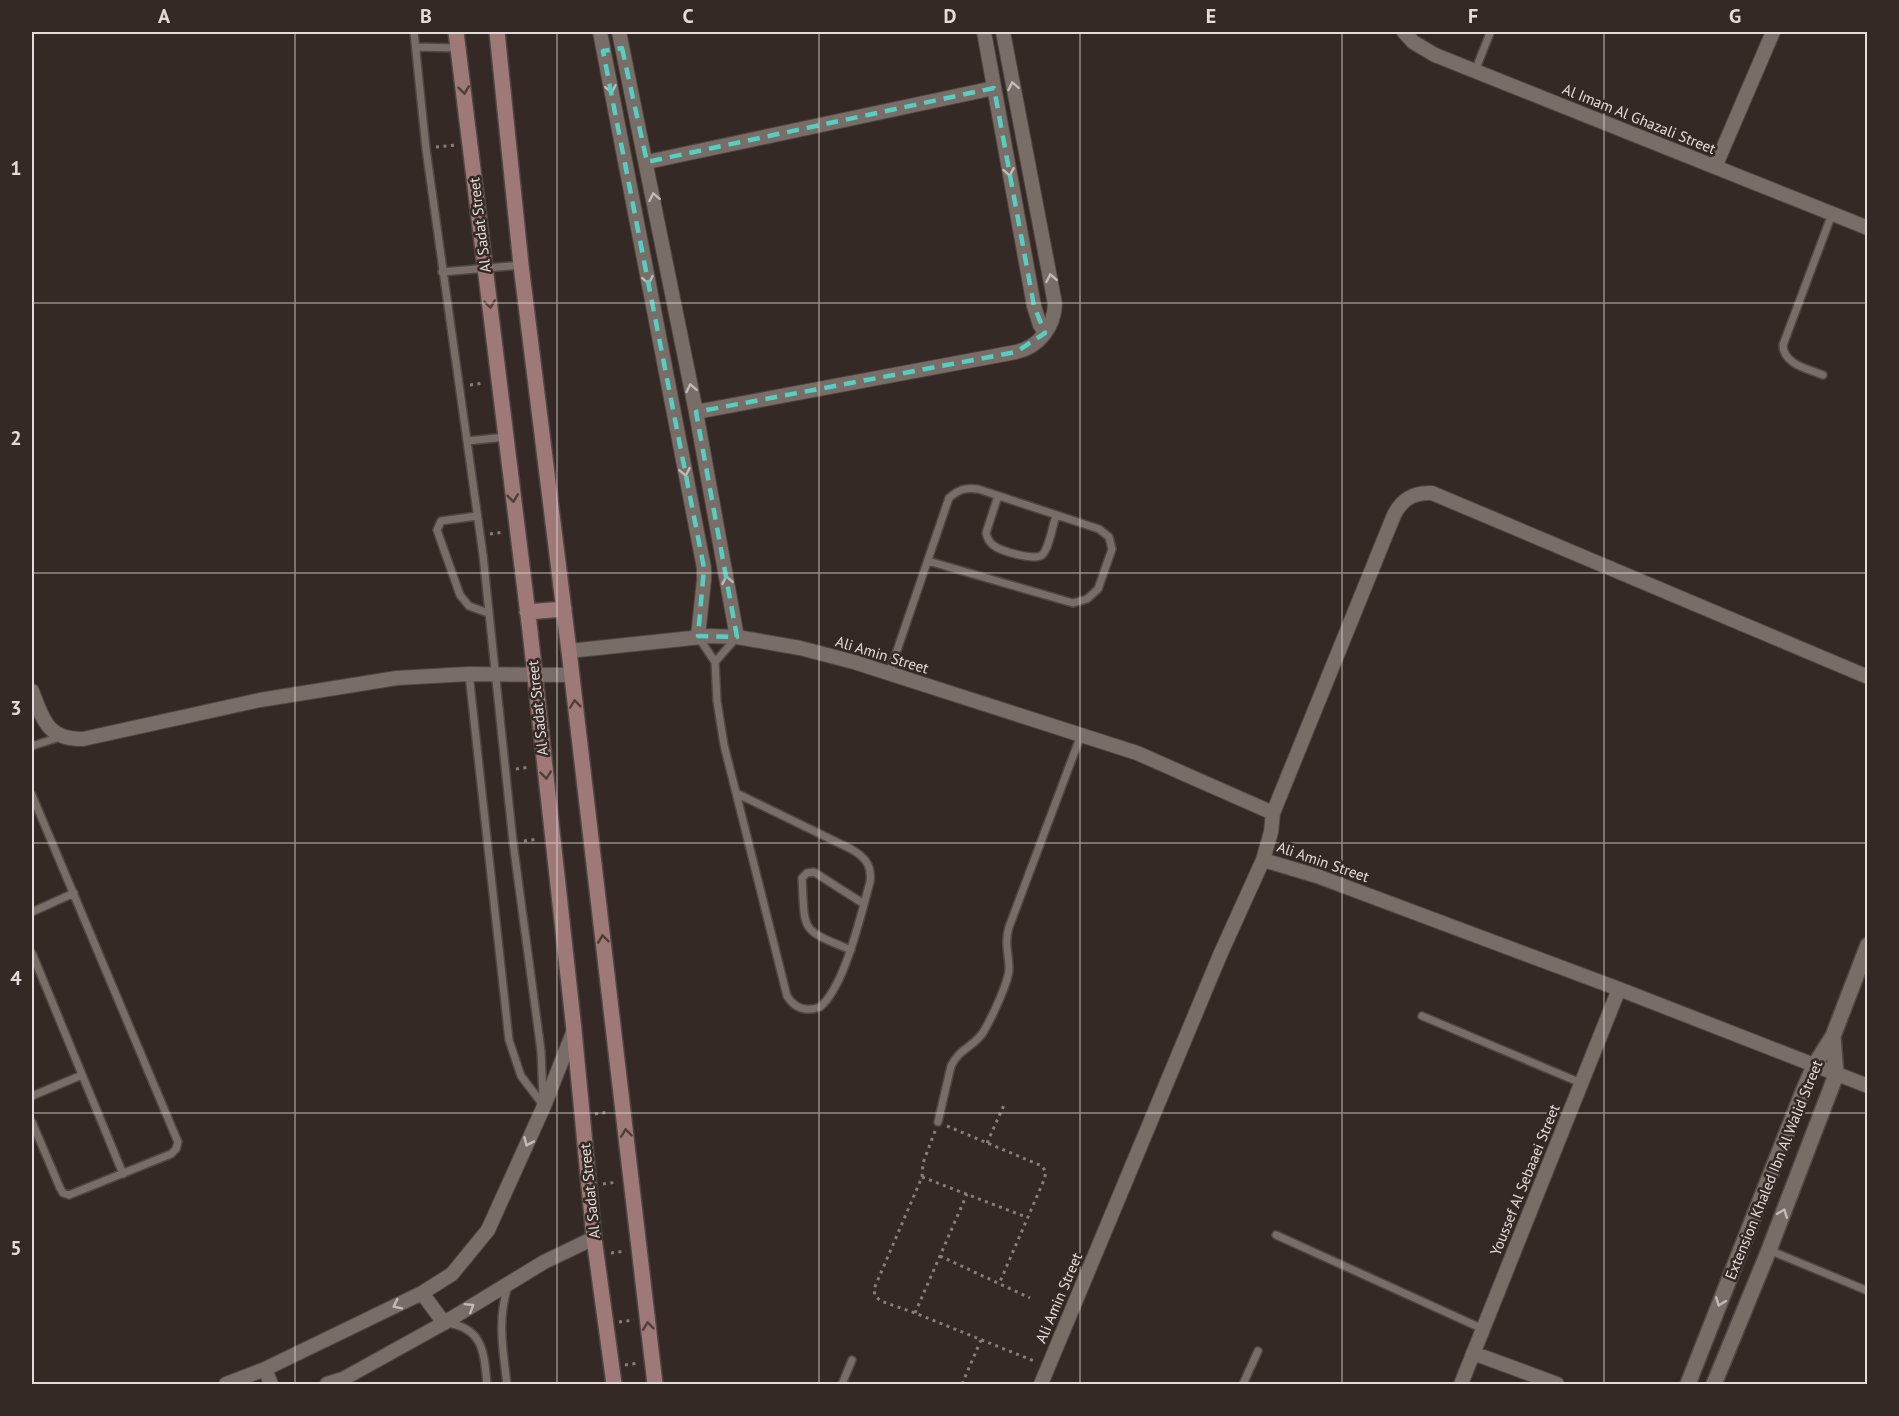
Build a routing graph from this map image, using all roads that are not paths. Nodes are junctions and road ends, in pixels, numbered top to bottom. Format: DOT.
graph roads {
  1 [pos="414,32"];
  2 [pos="456,32"];
  3 [pos="497,32"];
  4 [pos="600,32"];
  5 [pos="619,32"];
  6 [pos="984,32"];
  7 [pos="1003,32"];
  8 [pos="1404,32"];
  9 [pos="1773,32"];
  10 [pos="1490,33"];
  11 [pos="416,46"];
  12 [pos="459,48"];
  13 [pos="622,48"];
  14 [pos="603,51"];
  15 [pos="1475,71"];
  16 [pos="994,88"];
  17 [pos="647,162"];
  18 [pos="1715,167"];
  19 [pos="1832,214"];
  20 [pos="1868,228"];
  21 [pos="521,266"];
  22 [pos="485,269"];
  23 [pos="442,272"];
  24 [pos="675,311"];
  25 [pos="655,314"];
  26 [pos="1045,333"];
  27 [pos="1823,375"];
  28 [pos="696,412"];
  29 [pos="506,437"];
  30 [pos="467,441"];
  31 [pos="998,496"];
  32 [pos="1056,514"];
  33 [pos="477,516"];
  34 [pos="928,561"];
  35 [pos="564,609"];
  36 [pos="527,612"];
  37 [pos="488,613"];
  38 [pos="698,636"];
  39 [pos="737,637"];
  40 [pos="569,651"];
  41 [pos="715,662"];
  42 [pos="495,674"];
  43 [pos="469,675"];
  44 [pos="535,675"];
  45 [pos="572,675"];
  46 [pos="889,675"];
  47 [pos="1868,677"];
  48 [pos="32,691"];
  49 [pos="1081,735"];
  50 [pos="60,737"];
  51 [pos="32,746"];
  52 [pos="738,794"];
  53 [pos="32,795"];
  54 [pos="1273,813"];
  55 [pos="1263,860"];
  56 [pos="74,894"];
  57 [pos="864,904"];
  58 [pos="32,912"];
  59 [pos="1868,945"];
  60 [pos="851,950"];
  61 [pos="32,953"];
  62 [pos="1619,988"];
  63 [pos="1422,1017"];
  64 [pos="574,1030"];
  65 [pos="1833,1036"];
  66 [pos="1814,1066"];
  67 [pos="82,1075"];
  68 [pos="1836,1075"];
  69 [pos="1581,1083"];
  70 [pos="1868,1086"];
  71 [pos="32,1096"];
  72 [pos="544,1106"];
  73 [pos="32,1122"];
  74 [pos="938,1122"];
  75 [pos="123,1174"];
  76 [pos="1276,1235"];
  77 [pos="594,1238"];
  78 [pos="1770,1250"];
  79 [pos="508,1284"];
  80 [pos="1868,1291"];
  81 [pos="422,1293"];
  82 [pos="444,1323"];
  83 [pos="1483,1329"];
  84 [pos="1258,1352"];
  85 [pos="1473,1353"];
  86 [pos="852,1360"];
  87 [pos="265,1369"];
  88 [pos="226,1384"];
  89 [pos="271,1384"];
  90 [pos="327,1384"];
  91 [pos="487,1384"];
  92 [pos="507,1384"];
  93 [pos="614,1384"];
  94 [pos="655,1384"];
  95 [pos="842,1384"];
  96 [pos="1041,1384"];
  97 [pos="1244,1384"];
  98 [pos="1461,1384"];
  99 [pos="1557,1384"];
  100 [pos="1688,1384"];
  101 [pos="1714,1384"];
  1 -- 11 [label="lane"];
  2 -- 12 [label="main road, Al Sadat Street"];
  3 -- 21 [label="main road"];
  4 -- 14 [label="street"];
  5 -- 13 [label="street"];
  6 -- 16 [label="street"];
  26 -- 7 [label="street, one-way"];
  8 -- 15 [label="street, Al Imam Al Ghazali Street"];
  9 -- 18 [label="street"];
  10 -- 15 [label="lane"];
  11 -- 12 [label="lane"];
  11 -- 23 [label="lane"];
  12 -- 22 [label="main road, Al Sadat Street, one-way"];
  13 -- 14 [label="street"];
  13 -- 17 [label="street"];
  14 -- 25 [label="street, one-way"];
  15 -- 18 [label="street, Al Imam Al Ghazali Street"];
  16 -- 17 [label="street"];
  16 -- 26 [label="street, one-way"];
  24 -- 17 [label="street, one-way"];
  18 -- 19 [label="street, Al Imam Al Ghazali Street"];
  19 -- 20 [label="street, Al Imam Al Ghazali Street"];
  19 -- 27 [label="lane"];
  21 -- 22 [label="lane"];
  21 -- 35 [label="main road"];
  22 -- 23 [label="lane"];
  22 -- 29 [label="main road, Al Sadat Street, one-way"];
  23 -- 30 [label="lane"];
  24 -- 25 [label="street"];
  28 -- 24 [label="street, one-way"];
  25 -- 38 [label="street, one-way"];
  26 -- 28 [label="street"];
  39 -- 28 [label="street, one-way"];
  29 -- 30 [label="lane"];
  29 -- 36 [label="main road, Al Sadat Street, one-way"];
  30 -- 33 [label="lane"];
  31 -- 32 [label="lane"];
  31 -- 32 [label="lane"];
  31 -- 34 [label="lane"];
  32 -- 34 [label="lane"];
  33 -- 37 [label="lane"];
  33 -- 37 [label="lane"];
  34 -- 46 [label="lane"];
  35 -- 36 [label="main road"];
  35 -- 40 [label="main road"];
  36 -- 44 [label="main road, Al Sadat Street"];
  37 -- 42 [label="lane"];
  38 -- 39 [label="street, Ali Amin Street"];
  38 -- 40 [label="street, Ali Amin Street"];
  38 -- 41 [label="lane"];
  39 -- 41 [label="lane"];
  39 -- 46 [label="street, Ali Amin Street"];
  40 -- 45 [label="main road"];
  41 -- 52 [label="lane"];
  42 -- 43 [label="street"];
  42 -- 44 [label="street"];
  42 -- 72 [label="lane"];
  43 -- 50 [label="street"];
  43 -- 72 [label="lane"];
  44 -- 45 [label="street"];
  44 -- 64 [label="main road, Al Sadat Street, one-way"];
  94 -- 45 [label="main road, one-way"];
  46 -- 49 [label="street, Ali Amin Street"];
  47 -- 54 [label="street"];
  48 -- 50 [label="street"];
  49 -- 54 [label="street, Ali Amin Street"];
  49 -- 74 [label="lane"];
  50 -- 51 [label="lane"];
  52 -- 57 [label="lane"];
  52 -- 60 [label="lane"];
  53 -- 56 [label="lane"];
  54 -- 55 [label="street"];
  55 -- 62 [label="street, Ali Amin Street"];
  55 -- 96 [label="street, Ali Amin Street"];
  56 -- 58 [label="lane"];
  56 -- 75 [label="lane"];
  57 -- 60 [label="lane"];
  57 -- 60 [label="lane"];
  59 -- 65 [label="street"];
  61 -- 67 [label="lane"];
  62 -- 66 [label="street, Ali Amin Street"];
  62 -- 69 [label="street, Youssef Al Sebaaei Street"];
  63 -- 69 [label="lane"];
  64 -- 72 [label="street"];
  64 -- 77 [label="main road, Al Sadat Street"];
  65 -- 66 [label="street, Extension Khaled Ibn Al Walid Street"];
  65 -- 68 [label="street, Extension Khaled Ibn Al Walid Street"];
  66 -- 68 [label="street, Ali Amin Street"];
  66 -- 100 [label="street, Extension Khaled Ibn Al Walid Street, one-way"];
  67 -- 71 [label="lane"];
  67 -- 75 [label="lane"];
  68 -- 70 [label="street, Ali Amin Street"];
  78 -- 68 [label="street, Extension Khaled Ibn Al Walid Street, one-way"];
  69 -- 83 [label="street, Youssef Al Sebaaei Street"];
  72 -- 81 [label="street, one-way"];
  73 -- 75 [label="lane"];
  76 -- 83 [label="lane"];
  77 -- 79 [label="street"];
  77 -- 93 [label="main road, Al Sadat Street"];
  78 -- 80 [label="lane"];
  78 -- 101 [label="street, Extension Khaled Ibn Al Walid Street"];
  82 -- 79 [label="street, one-way"];
  79 -- 92 [label="lane"];
  81 -- 82 [label="street"];
  81 -- 87 [label="street, one-way"];
  82 -- 90 [label="street"];
  82 -- 91 [label="lane"];
  83 -- 85 [label="street, Youssef Al Sebaaei Street"];
  84 -- 97 [label="lane"];
  85 -- 98 [label="street, Youssef Al Sebaaei Street"];
  85 -- 99 [label="street"];
  86 -- 95 [label="lane"];
  87 -- 88 [label="street"];
  87 -- 89 [label="street"];
}
